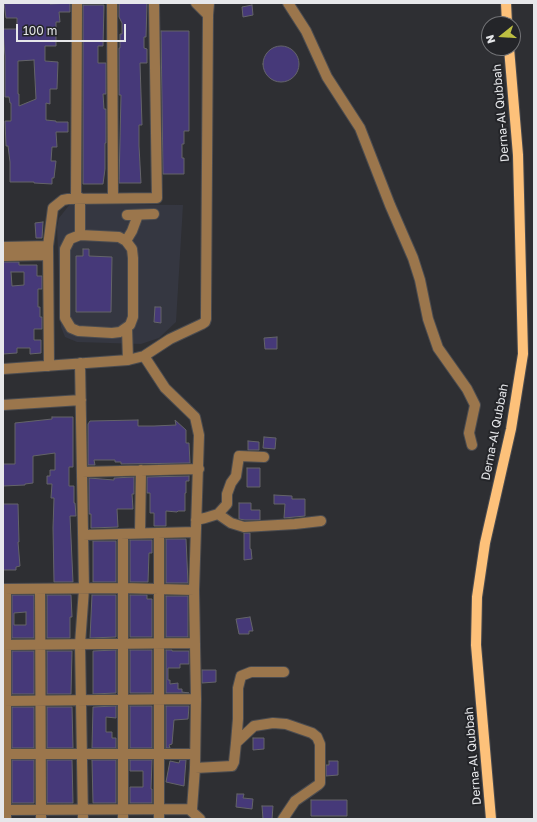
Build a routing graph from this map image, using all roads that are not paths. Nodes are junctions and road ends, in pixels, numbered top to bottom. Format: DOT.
graph roads {
  1 [pos="77,3"];
  2 [pos="112,3"];
  3 [pos="154,3"];
  4 [pos="196,3"];
  5 [pos="209,3"];
  6 [pos="288,3"];
  7 [pos="506,3"];
  8 [pos="208,15"];
  9 [pos="507,16"];
  10 [pos="510,56"];
  11 [pos="78,198"];
  12 [pos="113,198"];
  13 [pos="154,214"];
  14 [pos="138,215"];
  15 [pos="127,216"];
  16 [pos="80,235"];
  17 [pos="126,242"];
  18 [pos="3,247"];
  19 [pos="48,251"];
  20 [pos="3,256"];
  21 [pos="127,328"];
  22 [pos="144,356"];
  23 [pos="128,360"];
  24 [pos="80,363"];
  25 [pos="49,366"];
  26 [pos="3,369"];
  27 [pos="81,400"];
  28 [pos="3,405"];
  29 [pos="472,445"];
  30 [pos="264,457"];
  31 [pos="199,469"];
  32 [pos="140,470"];
  33 [pos="82,472"];
  34 [pos="218,514"];
  35 [pos="196,520"];
  36 [pos="321,521"];
  37 [pos="195,532"];
  38 [pos="140,533"];
  39 [pos="159,533"];
  40 [pos="123,534"];
  41 [pos="83,535"];
  42 [pos="84,588"];
  43 [pos="123,588"];
  44 [pos="4,589"];
  45 [pos="40,589"];
  46 [pos="158,589"];
  47 [pos="194,590"];
  48 [pos="159,643"];
  49 [pos="195,643"];
  50 [pos="40,644"];
  51 [pos="80,644"];
  52 [pos="123,644"];
  53 [pos="4,645"];
  54 [pos="284,672"];
  55 [pos="159,699"];
  56 [pos="196,699"];
  57 [pos="81,700"];
  58 [pos="123,700"];
  59 [pos="4,701"];
  60 [pos="40,701"];
  61 [pos="236,743"];
  62 [pos="4,754"];
  63 [pos="41,754"];
  64 [pos="82,754"];
  65 [pos="123,754"];
  66 [pos="159,754"];
  67 [pos="194,754"];
  68 [pos="194,768"];
  69 [pos="189,810"];
  70 [pos="5,813"];
  71 [pos="41,814"];
  72 [pos="83,814"];
  73 [pos="123,814"];
  74 [pos="159,814"];
  75 [pos="200,819"];
  76 [pos="283,819"];
  77 [pos="491,819"];
  1 -- 11 [label="street"];
  2 -- 12 [label="street"];
  3 -- 12 [label="street"];
  4 -- 8 [label="street"];
  5 -- 8 [label="street"];
  6 -- 29 [label="street"];
  7 -- 9 [label="main road"];
  8 -- 22 [label="street"];
  10 -- 77 [label="main road, Derna-Al Qubbah"];
  11 -- 12 [label="street"];
  11 -- 16 [label="street"];
  11 -- 19 [label="street"];
  13 -- 14 [label="street"];
  14 -- 15 [label="street"];
  14 -- 17 [label="street"];
  16 -- 17 [label="street"];
  16 -- 21 [label="street"];
  17 -- 21 [label="street"];
  18 -- 19 [label="street"];
  19 -- 20 [label="street"];
  19 -- 25 [label="street"];
  21 -- 23 [label="street"];
  22 -- 23 [label="street"];
  22 -- 31 [label="street"];
  23 -- 24 [label="street"];
  24 -- 25 [label="street"];
  24 -- 27 [label="street"];
  25 -- 26 [label="street"];
  27 -- 28 [label="street"];
  27 -- 33 [label="street"];
  30 -- 34 [label="street"];
  31 -- 32 [label="street"];
  31 -- 35 [label="street"];
  32 -- 33 [label="street"];
  32 -- 38 [label="street"];
  33 -- 41 [label="street"];
  34 -- 35 [label="street"];
  34 -- 36 [label="street"];
  35 -- 37 [label="street"];
  37 -- 39 [label="street"];
  37 -- 47 [label="street"];
  38 -- 39 [label="street"];
  38 -- 40 [label="street"];
  39 -- 46 [label="street"];
  40 -- 41 [label="street"];
  40 -- 43 [label="street"];
  41 -- 42 [label="street"];
  42 -- 43 [label="street"];
  42 -- 45 [label="street"];
  42 -- 51 [label="street"];
  43 -- 46 [label="street"];
  43 -- 52 [label="street"];
  44 -- 45 [label="street"];
  44 -- 53 [label="street"];
  45 -- 50 [label="street"];
  46 -- 47 [label="street"];
  46 -- 48 [label="street"];
  47 -- 49 [label="street"];
  48 -- 49 [label="street"];
  48 -- 52 [label="street"];
  48 -- 55 [label="street"];
  49 -- 56 [label="street"];
  50 -- 51 [label="street"];
  50 -- 53 [label="street"];
  50 -- 60 [label="street"];
  51 -- 52 [label="street"];
  51 -- 57 [label="street"];
  52 -- 58 [label="street"];
  53 -- 59 [label="street"];
  54 -- 61 [label="street"];
  55 -- 56 [label="street"];
  55 -- 58 [label="street"];
  55 -- 66 [label="street"];
  56 -- 67 [label="street"];
  57 -- 58 [label="street"];
  57 -- 60 [label="street"];
  57 -- 64 [label="street"];
  58 -- 65 [label="street"];
  59 -- 60 [label="street"];
  59 -- 62 [label="street"];
  60 -- 63 [label="street"];
  61 -- 68 [label="street"];
  61 -- 76 [label="street"];
  62 -- 63 [label="street"];
  62 -- 70 [label="street"];
  63 -- 64 [label="street"];
  63 -- 71 [label="street"];
  64 -- 65 [label="street"];
  64 -- 72 [label="street"];
  65 -- 66 [label="street"];
  65 -- 73 [label="street"];
  66 -- 67 [label="street"];
  66 -- 74 [label="street"];
  67 -- 68 [label="street"];
  68 -- 69 [label="street"];
  69 -- 74 [label="street"];
  69 -- 75 [label="street"];
  70 -- 71 [label="street"];
  71 -- 72 [label="street"];
  72 -- 73 [label="street"];
  73 -- 74 [label="street"];
}
